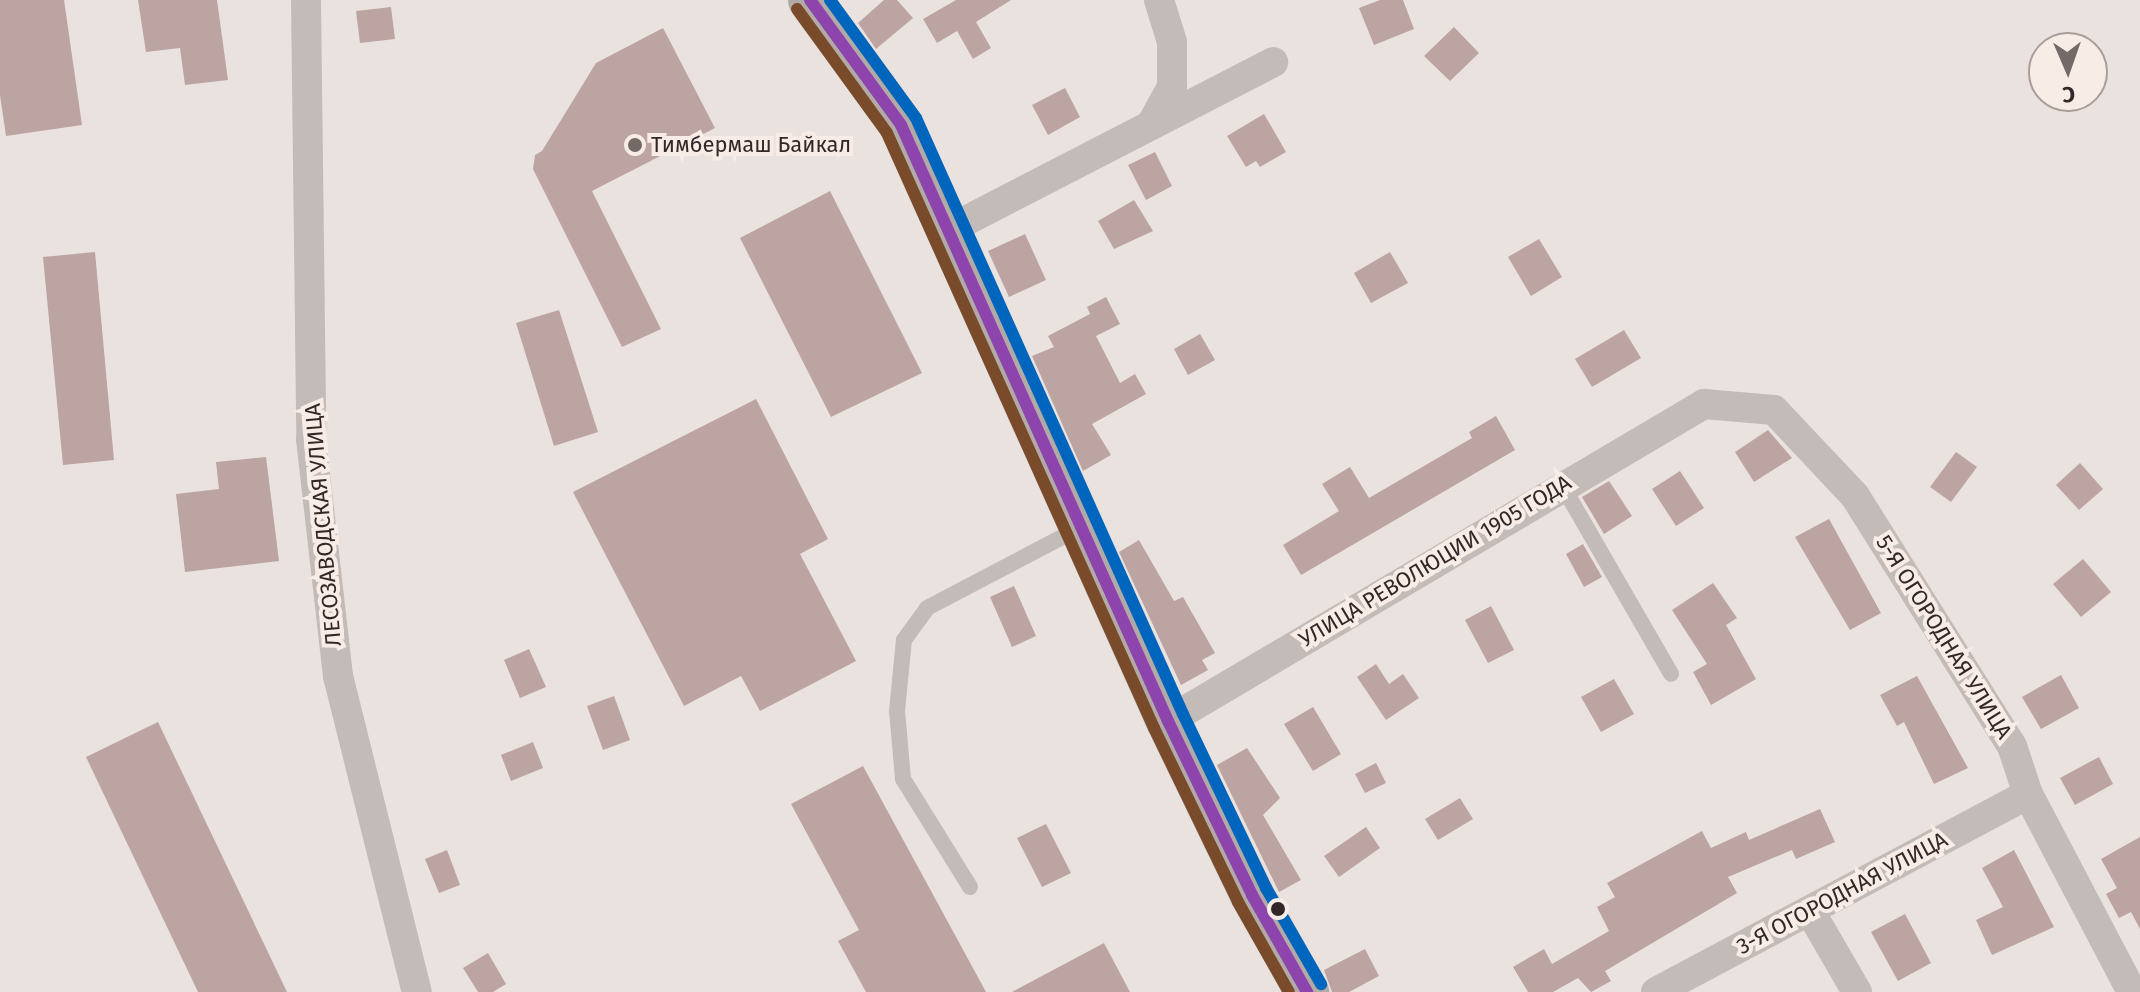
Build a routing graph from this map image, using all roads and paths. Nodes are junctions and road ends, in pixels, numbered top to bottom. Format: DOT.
graph roads {
  1 [pos="306,0"];
  2 [pos="810,0"];
  3 [pos="1159,0"];
  4 [pos="1273,62"];
  5 [pos="1151,125"];
  6 [pos="948,230"];
  7 [pos="1704,404"];
  8 [pos="1562,485"];
  9 [pos="1082,527"];
  10 [pos="1671,674"];
  11 [pos="1168,721"];
  12 [pos="2028,794"];
  13 [pos="970,887"];
  14 [pos="1810,911"];
  15 [pos="417,992"];
  16 [pos="1307,992"];
  17 [pos="1656,992"];
  18 [pos="1857,992"];
  19 [pos="2132,992"];
  1 -- 15 [label="street, ЛЕСОЗАВОДСКАЯ УЛИЦА"];
  2 -- 6 [label="main road"];
  3 -- 5 [label="street"];
  4 -- 5 [label="street"];
  5 -- 6 [label="street"];
  6 -- 9 [label="main road"];
  7 -- 8 [label="street, УЛИЦА РЕВОЛЮЦИИ 1905 ГОДА"];
  7 -- 12 [label="street, 5-Я ОГОРОДНАЯ УЛИЦА"];
  8 -- 10 [label="lane"];
  8 -- 11 [label="street, УЛИЦА РЕВОЛЮЦИИ 1905 ГОДА"];
  9 -- 11 [label="main road"];
  9 -- 13 [label="lane"];
  11 -- 16 [label="main road"];
  12 -- 14 [label="street, 3-Я ОГОРОДНАЯ УЛИЦА"];
  12 -- 19 [label="street, 5-Я ОГОРОДНАЯ УЛИЦА"];
  14 -- 17 [label="street, 3-Я ОГОРОДНАЯ УЛИЦА"];
  14 -- 18 [label="street"];
}
